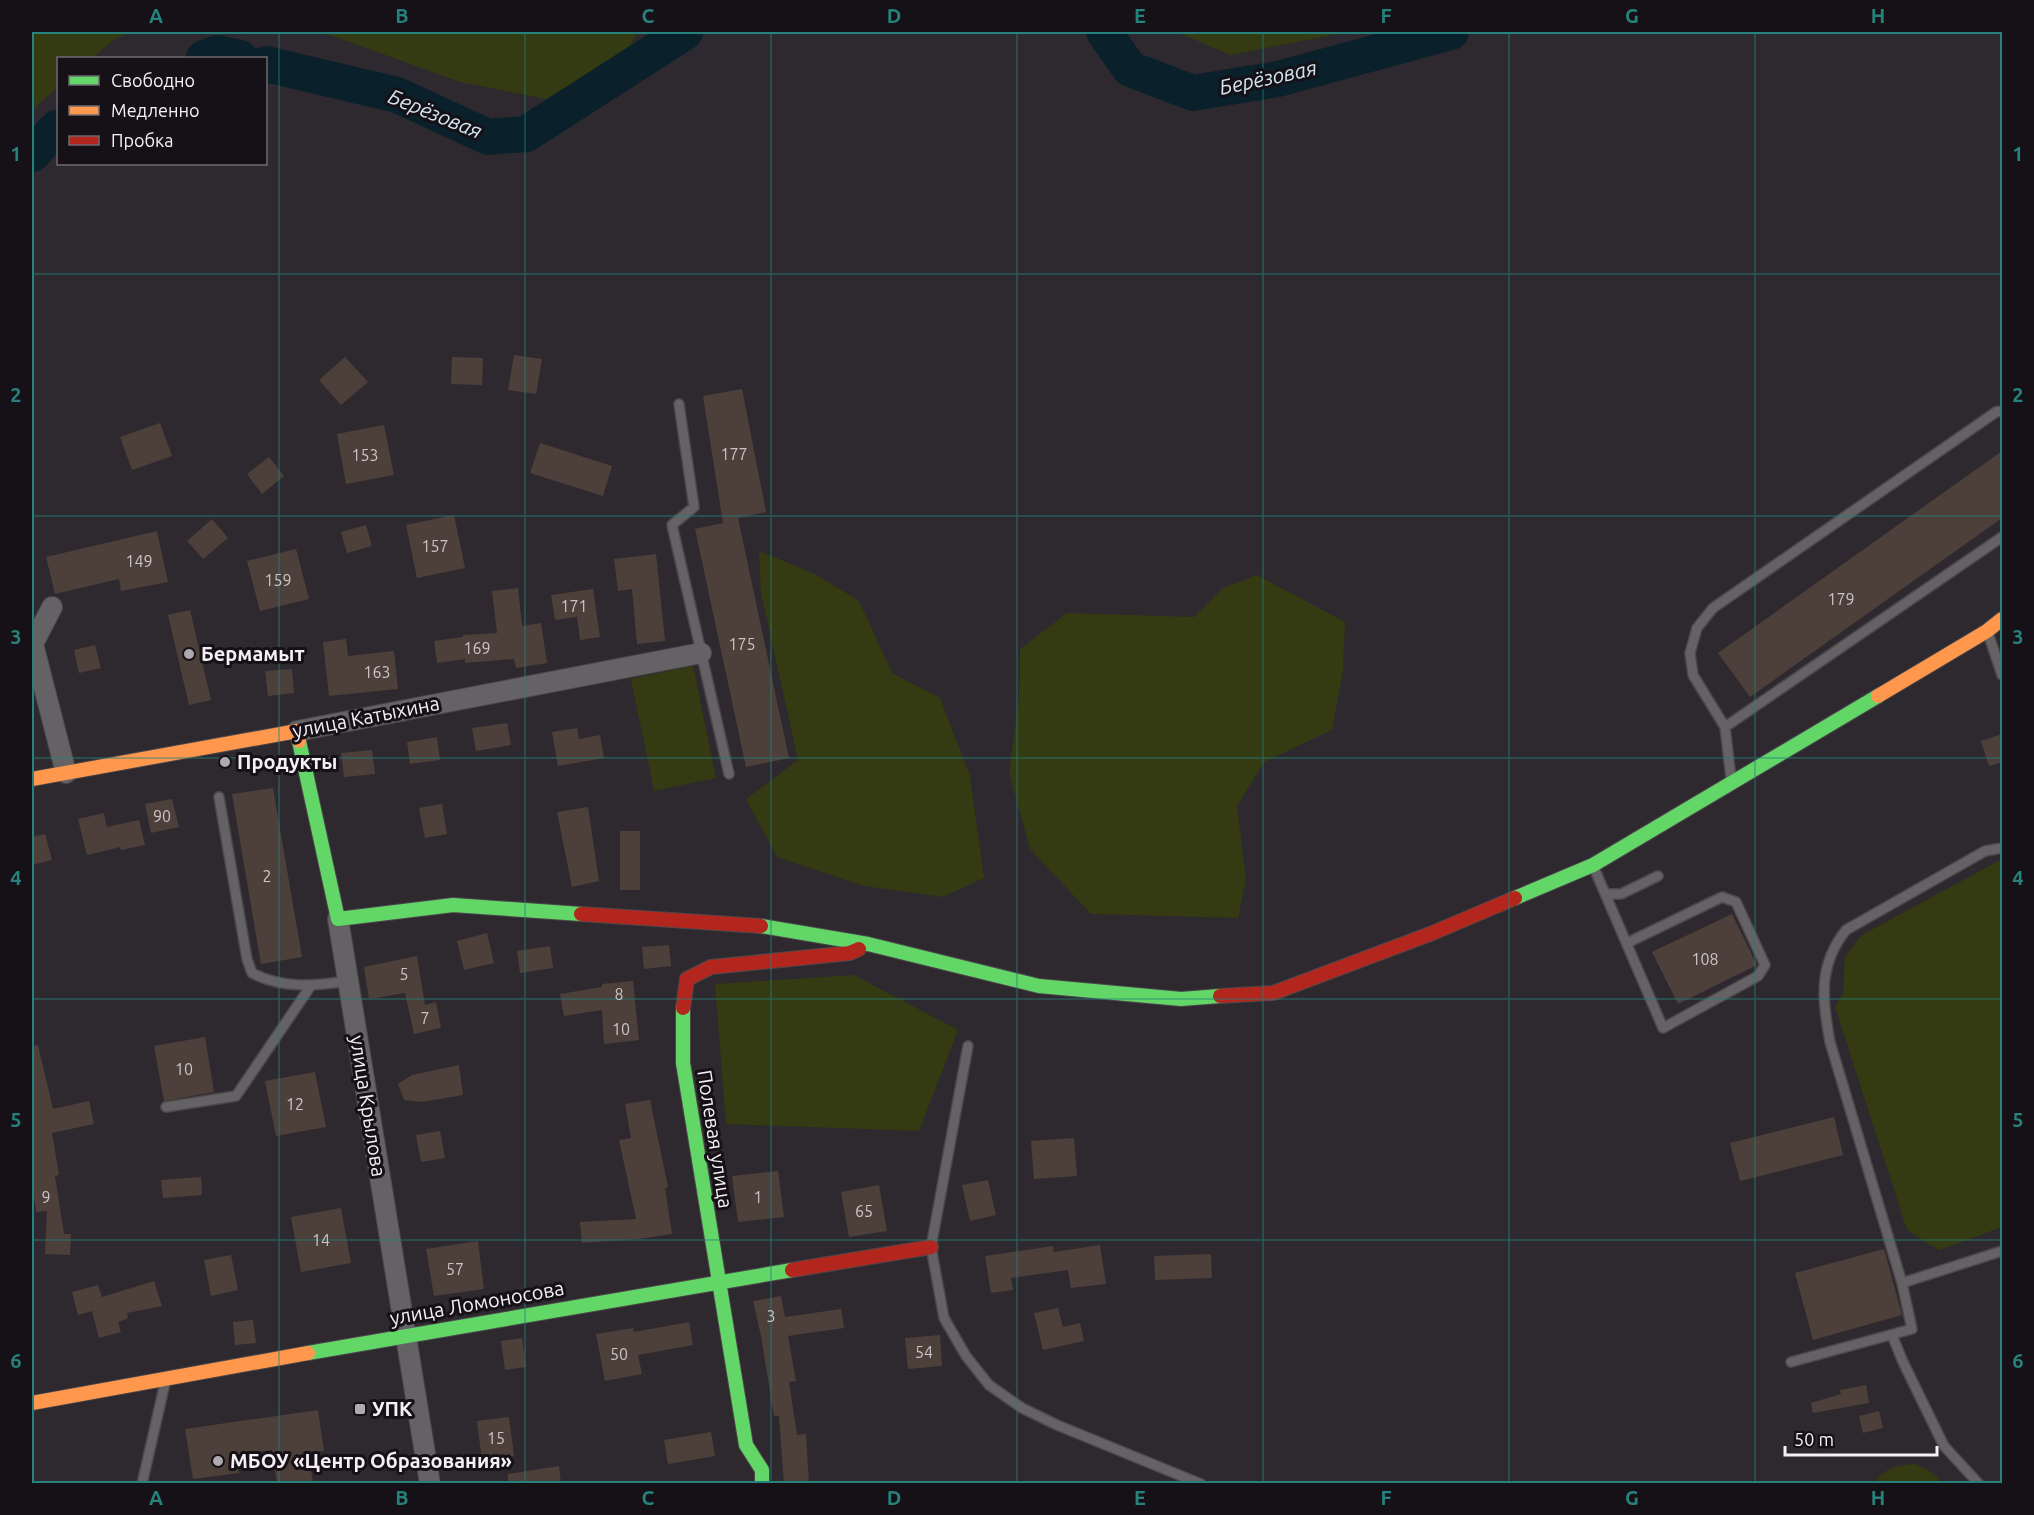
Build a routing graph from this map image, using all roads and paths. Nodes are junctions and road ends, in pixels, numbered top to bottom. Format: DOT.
graph roads {
  1 [pos="679,404"];
  2 [pos="2002,411"];
  3 [pos="2002,537"];
  4 [pos="52,607"];
  5 [pos="1996,628"];
  6 [pos="32,643"];
  7 [pos="701,653"];
  8 [pos="2002,675"];
  9 [pos="1725,726"];
  10 [pos="297,731"];
  11 [pos="66,773"];
  12 [pos="729,774"];
  13 [pos="32,779"];
  14 [pos="1731,783"];
  15 [pos="219,797"];
  16 [pos="2002,848"];
  17 [pos="1593,866"];
  18 [pos="1658,876"];
  19 [pos="1606,894"];
  20 [pos="338,919"];
  21 [pos="868,944"];
  22 [pos="1627,944"];
  23 [pos="347,981"];
  24 [pos="310,987"];
  25 [pos="968,1046"];
  26 [pos="166,1107"];
  27 [pos="931,1247"];
  28 [pos="2002,1251"];
  29 [pos="719,1281"];
  30 [pos="1902,1283"];
  31 [pos="405,1335"];
  32 [pos="1892,1335"];
  33 [pos="1791,1362"];
  34 [pos="166,1378"];
  35 [pos="32,1401"];
  36 [pos="142,1484"];
  37 [pos="430,1484"];
  38 [pos="762,1484"];
  39 [pos="1201,1484"];
  40 [pos="1979,1484"];
  1 -- 7 [label="lane"];
  2 -- 9 [label="lane"];
  3 -- 9 [label="lane"];
  4 -- 6 [label="street"];
  5 -- 8 [label="lane"];
  5 -- 14 [label="street"];
  6 -- 11 [label="street"];
  7 -- 10 [label="street, улица Катыхина"];
  7 -- 12 [label="lane"];
  9 -- 14 [label="lane"];
  10 -- 11 [label="street, улица Катыхина"];
  10 -- 20 [label="street, улица Крылова"];
  11 -- 13 [label="street, улица Катыхина"];
  14 -- 17 [label="street"];
  15 -- 24 [label="lane"];
  16 -- 30 [label="lane"];
  17 -- 19 [label="lane"];
  17 -- 21 [label="street"];
  18 -- 19 [label="lane"];
  19 -- 22 [label="lane"];
  20 -- 21 [label="street"];
  20 -- 23 [label="street, улица Крылова"];
  21 -- 29 [label="street, Полевая улица"];
  22 -- 22 [label="lane"];
  23 -- 24 [label="lane"];
  23 -- 31 [label="street, улица Крылова"];
  24 -- 26 [label="lane"];
  25 -- 27 [label="lane"];
  27 -- 29 [label="street, улица Ломоносова"];
  27 -- 39 [label="lane"];
  28 -- 30 [label="lane"];
  29 -- 31 [label="street, улица Ломоносова"];
  29 -- 38 [label="street, Полевая улица"];
  30 -- 32 [label="lane"];
  31 -- 34 [label="street, улица Ломоносова"];
  31 -- 37 [label="street, улица Крылова"];
  32 -- 33 [label="lane"];
  32 -- 40 [label="lane"];
  34 -- 35 [label="street, улица Ломоносова"];
  34 -- 36 [label="lane"];
}
